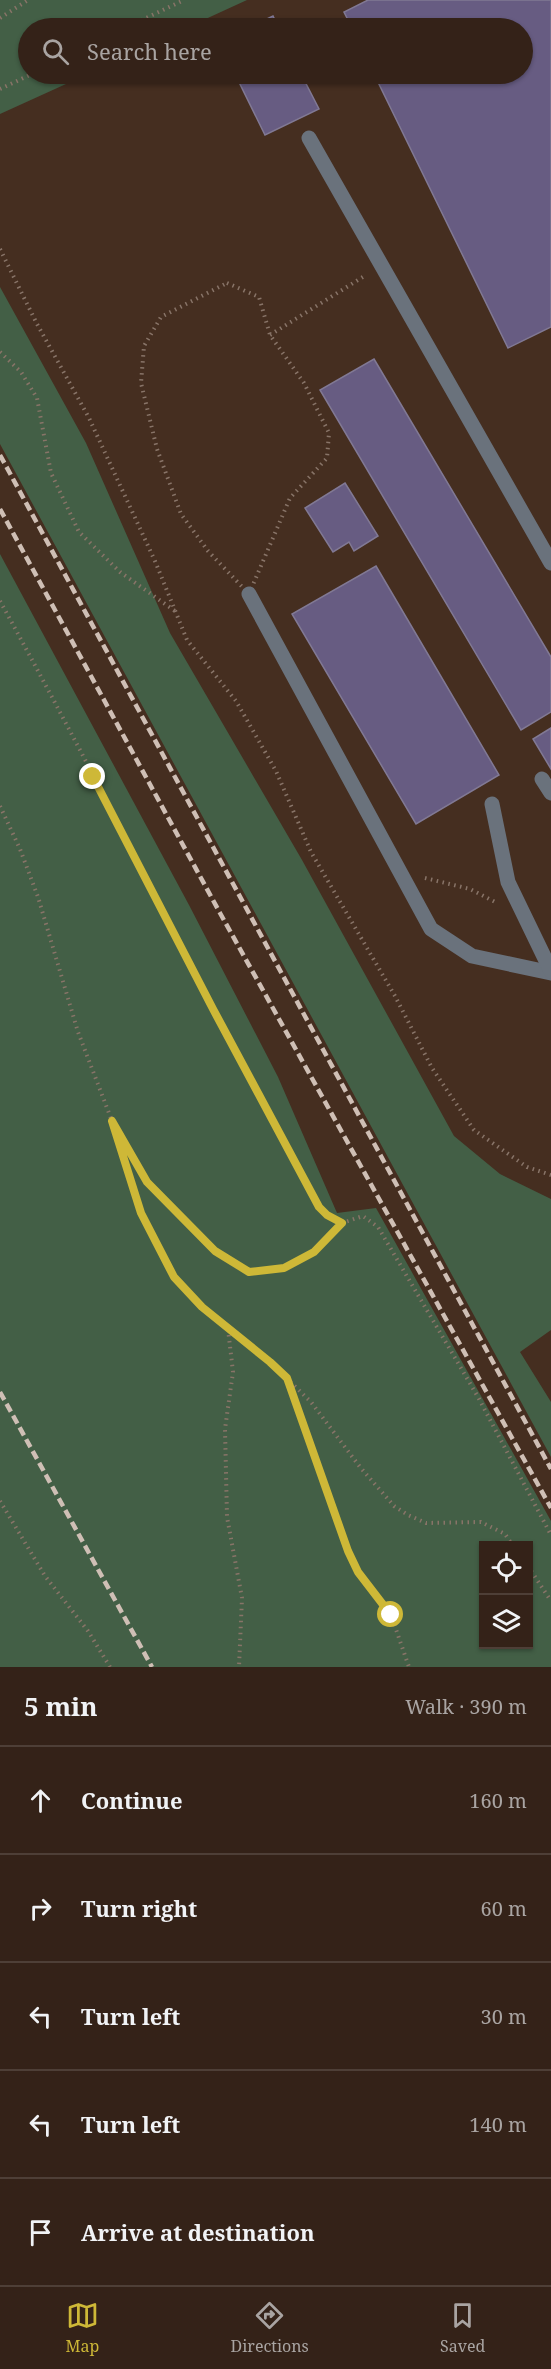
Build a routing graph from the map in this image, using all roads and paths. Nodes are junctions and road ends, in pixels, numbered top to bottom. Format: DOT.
graph roads {
  1 [pos="28,0"];
  2 [pos="184,0"];
  3 [pos="0,18"];
  4 [pos="146,18"];
  5 [pos="18,81"];
  6 [pos="0,89"];
  7 [pos="309,138"];
  8 [pos="0,249"];
  9 [pos="381,265"];
  10 [pos="270,335"];
  11 [pos="0,352"];
  12 [pos="551,563"];
  13 [pos="249,594"];
  14 [pos="0,601"];
  15 [pos="175,612"];
  16 [pos="542,779"];
  17 [pos="551,793"];
  18 [pos="492,804"];
  19 [pos="0,806"];
  20 [pos="400,874"];
  21 [pos="526,919"];
  22 [pos="551,972"];
  23 [pos="112,1121"];
  24 [pos="551,1175"];
  25 [pos="342,1223"];
  26 [pos="228,1329"];
  27 [pos="287,1378"];
  28 [pos="0,1501"];
  29 [pos="551,1535"];
  30 [pos="510,1541"];
  31 [pos="533,1574"];
  32 [pos="551,1601"];
  33 [pos="110,1667"];
  34 [pos="239,1667"];
  35 [pos="409,1667"];
  1 -- 3 [label="path"];
  2 -- 4 [label="path"];
  5 -- 6 [label="path"];
  7 -- 9 [label="lane"];
  8 -- 15 [label="path"];
  9 -- 10 [label="path"];
  9 -- 12 [label="lane"];
  10 -- 13 [label="path"];
  10 -- 13 [label="path"];
  11 -- 15 [label="path"];
  13 -- 20 [label="lane"];
  14 -- 25 [label="path"];
  15 -- 24 [label="path"];
  16 -- 17 [label="lane"];
  18 -- 21 [label="lane"];
  19 -- 23 [label="path"];
  20 -- 21 [label="path"];
  20 -- 22 [label="lane"];
  21 -- 22 [label="lane"];
  23 -- 25 [label="path"];
  23 -- 26 [label="path"];
  25 -- 29 [label="path"];
  26 -- 27 [label="path"];
  26 -- 34 [label="path"];
  27 -- 30 [label="path"];
  27 -- 35 [label="path"];
  28 -- 33 [label="path"];
  31 -- 32 [label="path"];
}
